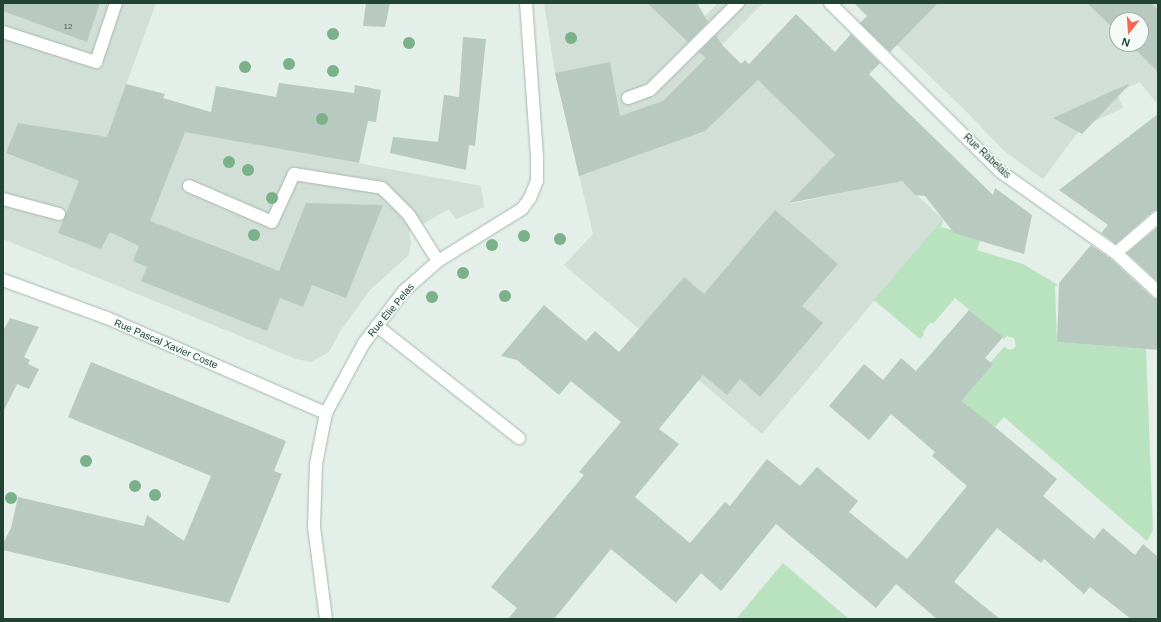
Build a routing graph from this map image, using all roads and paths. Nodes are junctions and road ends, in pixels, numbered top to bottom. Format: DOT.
graph roads {
  1 [pos="116,3"];
  2 [pos="526,3"];
  3 [pos="738,3"];
  4 [pos="830,3"];
  5 [pos="3,32"];
  6 [pos="628,98"];
  7 [pos="189,186"];
  8 [pos="3,199"];
  9 [pos="59,214"];
  10 [pos="1158,217"];
  11 [pos="1116,253"];
  12 [pos="438,261"];
  13 [pos="3,280"];
  14 [pos="1158,292"];
  15 [pos="377,326"];
  16 [pos="326,413"];
  17 [pos="519,438"];
  18 [pos="326,619"];
  1 -- 5 [label="street"];
  2 -- 12 [label="street, Rue Élie Pelas"];
  3 -- 6 [label="street"];
  4 -- 11 [label="street, Rue Rabelais"];
  7 -- 12 [label="street"];
  8 -- 9 [label="street"];
  10 -- 11 [label="street"];
  11 -- 14 [label="street, Rue Rabelais"];
  12 -- 15 [label="street, Rue Élie Pelas"];
  13 -- 16 [label="street, Rue Pascal Xavier Coste"];
  15 -- 16 [label="street, Rue Élie Pelas"];
  15 -- 17 [label="street"];
  16 -- 18 [label="street, Rue Élie Pelas"];
}
